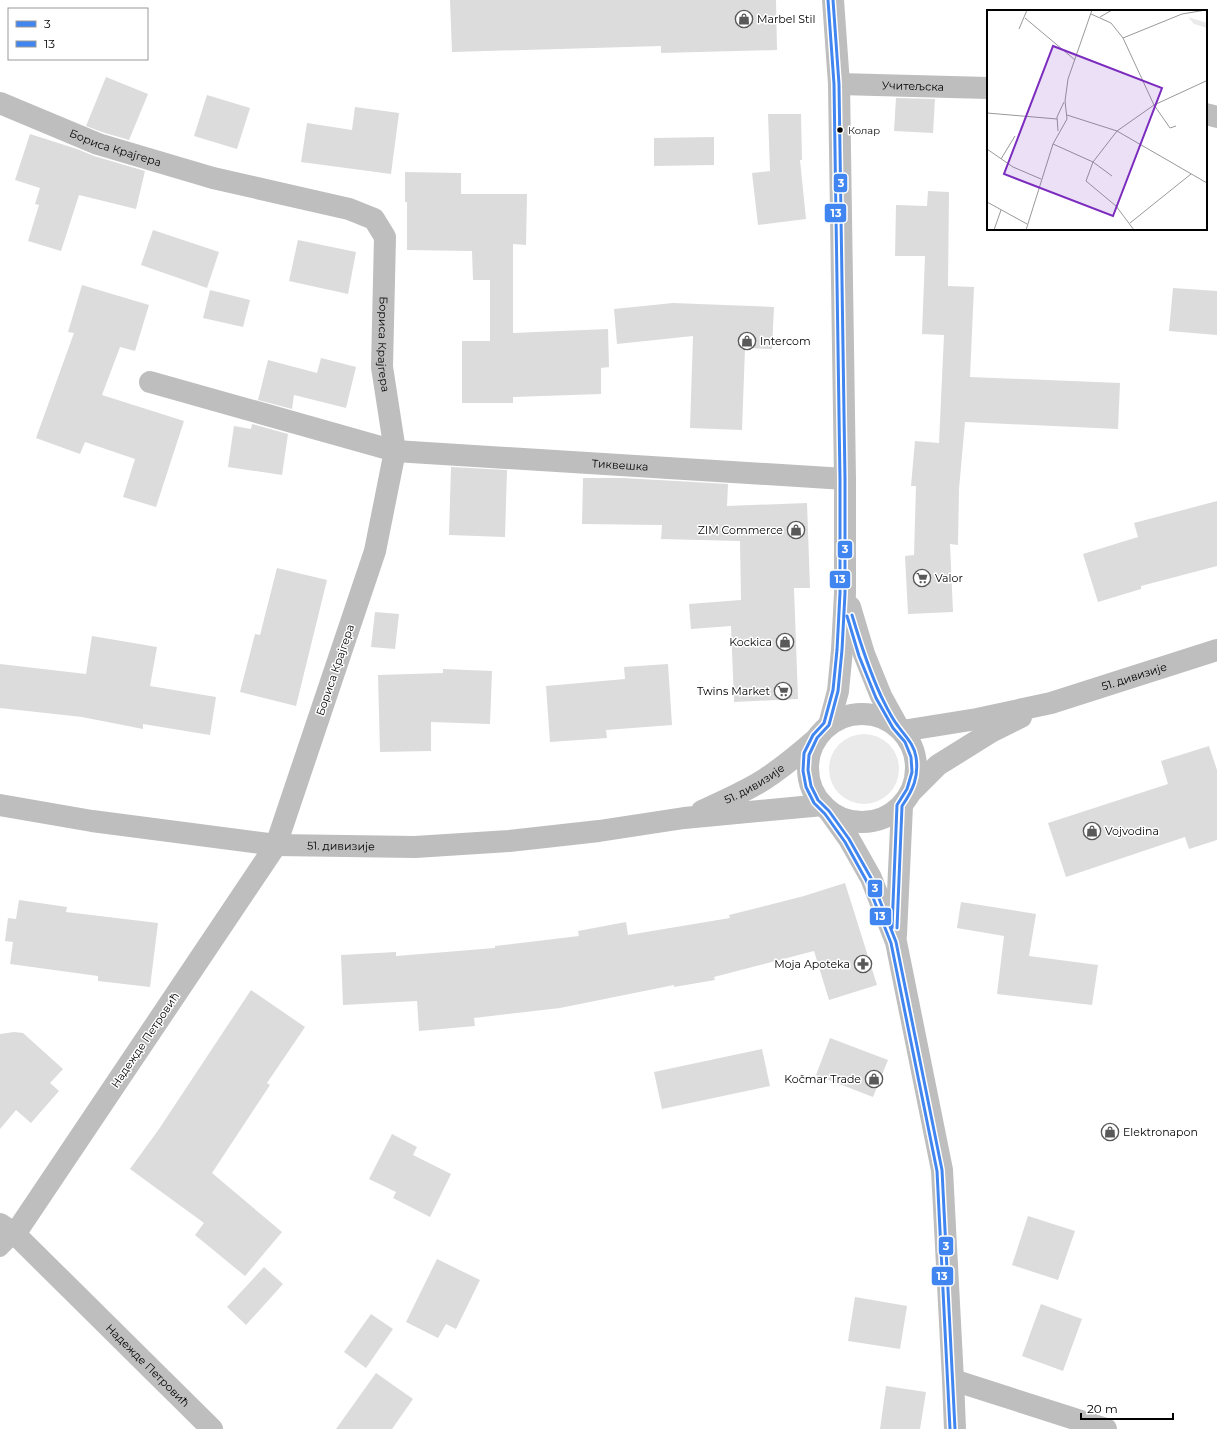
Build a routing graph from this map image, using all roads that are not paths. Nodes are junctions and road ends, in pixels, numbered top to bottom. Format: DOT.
graph roads {
  1 [pos="833,0"];
  2 [pos="839,84"];
  3 [pos="987,88"];
  4 [pos="0,103"];
  5 [pos="1207,114"];
  6 [pos="1217,117"];
  7 [pos="150,382"];
  8 [pos="395,451"];
  9 [pos="845,479"];
  10 [pos="845,593"];
  11 [pos="1217,650"];
  12 [pos="1051,703"];
  13 [pos="900,728"];
  14 [pos="823,731"];
  15 [pos="907,799"];
  16 [pos="0,805"];
  17 [pos="826,808"];
  18 [pos="684,818"];
  19 [pos="276,845"];
  20 [pos="896,942"];
  21 [pos="5,1236"];
  22 [pos="954,1380"];
  23 [pos="212,1429"];
  24 [pos="955,1429"];
  25 [pos="1106,1429"];
  1 -- 2 [label="street"];
  2 -- 3 [label="street, Учитељска"];
  2 -- 9 [label="street"];
  4 -- 8 [label="street, Бориса Крајгера"];
  5 -- 6 [label="street"];
  7 -- 8 [label="street, Тиквешка"];
  8 -- 9 [label="street, Тиквешка"];
  8 -- 19 [label="street, Бориса Крајгера"];
  9 -- 10 [label="street"];
  10 -- 13 [label="street"];
  10 -- 14 [label="street"];
  11 -- 12 [label="street, 51. дивизије"];
  12 -- 13 [label="street, 51. дивизије"];
  12 -- 15 [label="street, 51. дивизије"];
  13 -- 14 [label="street"];
  13 -- 15 [label="street"];
  14 -- 17 [label="street"];
  14 -- 18 [label="street, 51. дивизије"];
  15 -- 17 [label="street"];
  15 -- 20 [label="street"];
  16 -- 19 [label="street, 51. дивизије"];
  17 -- 18 [label="street, 51. дивизије"];
  17 -- 20 [label="street"];
  18 -- 19 [label="street, 51. дивизије"];
  19 -- 21 [label="street, Надежде Петровић"];
  20 -- 22 [label="street"];
  21 -- 23 [label="street, Надежде Петровић"];
  22 -- 24 [label="street"];
  22 -- 25 [label="street"];
}
